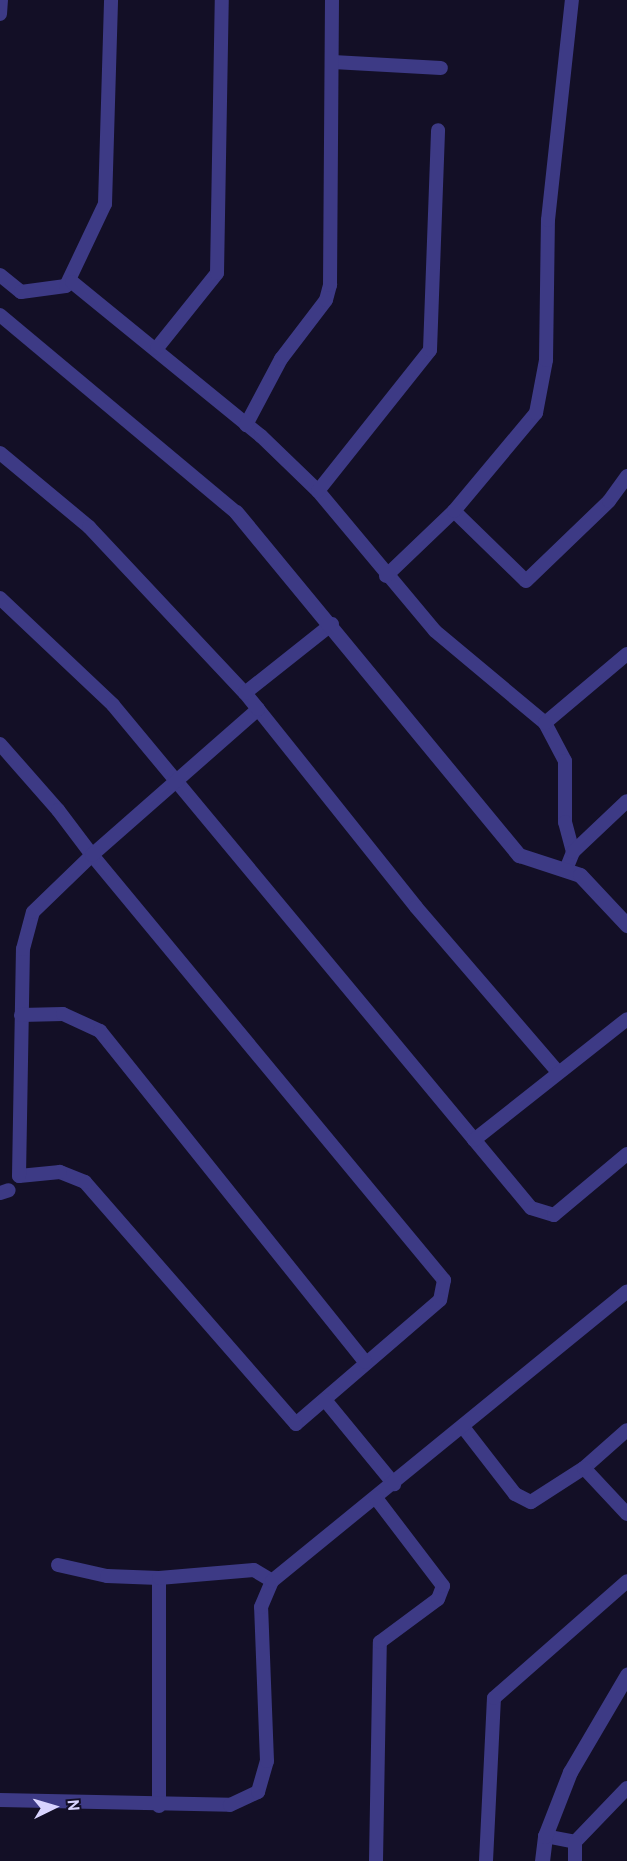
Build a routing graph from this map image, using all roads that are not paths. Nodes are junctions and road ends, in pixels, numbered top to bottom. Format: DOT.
graph roads {
  1 [pos="0,0"];
  2 [pos="111,0"];
  3 [pos="222,0"];
  4 [pos="333,0"];
  5 [pos="572,0"];
  6 [pos="0,14"];
  7 [pos="333,62"];
  8 [pos="441,68"];
  9 [pos="438,130"];
  10 [pos="0,275"];
  11 [pos="72,282"];
  12 [pos="0,315"];
  13 [pos="157,348"];
  14 [pos="246,425"];
  15 [pos="0,453"];
  16 [pos="627,476"];
  17 [pos="318,491"];
  18 [pos="454,511"];
  19 [pos="236,512"];
  20 [pos="386,576"];
  21 [pos="0,598"];
  22 [pos="332,624"];
  23 [pos="627,654"];
  24 [pos="245,693"];
  25 [pos="258,709"];
  26 [pos="545,723"];
  27 [pos="0,744"];
  28 [pos="174,784"];
  29 [pos="627,801"];
  30 [pos="573,852"];
  31 [pos="93,855"];
  32 [pos="567,867"];
  33 [pos="627,926"];
  34 [pos="21,1015"];
  35 [pos="627,1019"];
  36 [pos="557,1071"];
  37 [pos="474,1140"];
  38 [pos="627,1154"];
  39 [pos="627,1292"];
  40 [pos="365,1362"];
  41 [pos="326,1400"];
  42 [pos="463,1427"];
  43 [pos="627,1430"];
  44 [pos="584,1468"];
  45 [pos="394,1484"];
  46 [pos="376,1498"];
  47 [pos="627,1514"];
  48 [pos="58,1565"];
  49 [pos="159,1578"];
  50 [pos="273,1581"];
  51 [pos="627,1581"];
  52 [pos="627,1675"];
  53 [pos="627,1788"];
  54 [pos="0,1800"];
  55 [pos="159,1806"];
  56 [pos="545,1836"];
  57 [pos="575,1842"];
  58 [pos="376,1861"];
  59 [pos="486,1861"];
  60 [pos="542,1861"];
  61 [pos="575,1861"];
  1 -- 6 [label="street"];
  2 -- 11 [label="street"];
  3 -- 13 [label="street"];
  4 -- 7 [label="street"];
  5 -- 18 [label="street"];
  7 -- 8 [label="street"];
  7 -- 14 [label="street"];
  9 -- 17 [label="street"];
  10 -- 11 [label="street"];
  11 -- 13 [label="street"];
  12 -- 19 [label="street"];
  13 -- 14 [label="street"];
  14 -- 17 [label="street"];
  15 -- 24 [label="street"];
  16 -- 18 [label="street"];
  17 -- 20 [label="street"];
  18 -- 20 [label="street"];
  19 -- 22 [label="street"];
  20 -- 26 [label="street"];
  21 -- 28 [label="street"];
  22 -- 24 [label="street"];
  22 -- 32 [label="street"];
  23 -- 26 [label="street"];
  24 -- 25 [label="street"];
  25 -- 28 [label="street"];
  25 -- 36 [label="street"];
  26 -- 30 [label="street"];
  27 -- 31 [label="street"];
  28 -- 31 [label="street"];
  28 -- 37 [label="street"];
  29 -- 30 [label="street"];
  30 -- 32 [label="street"];
  31 -- 34 [label="street"];
  31 -- 40 [label="street"];
  32 -- 33 [label="street"];
  34 -- 40 [label="street"];
  34 -- 41 [label="street"];
  35 -- 36 [label="street"];
  36 -- 37 [label="street"];
  37 -- 38 [label="street"];
  39 -- 42 [label="street"];
  40 -- 41 [label="street"];
  41 -- 45 [label="street"];
  42 -- 44 [label="street"];
  42 -- 45 [label="street"];
  43 -- 44 [label="street"];
  44 -- 47 [label="street"];
  45 -- 46 [label="street"];
  46 -- 50 [label="street"];
  46 -- 58 [label="street"];
  48 -- 49 [label="street"];
  49 -- 50 [label="street"];
  49 -- 55 [label="street"];
  50 -- 55 [label="street"];
  51 -- 59 [label="street"];
  52 -- 56 [label="street"];
  53 -- 57 [label="street"];
  54 -- 55 [label="street"];
  56 -- 57 [label="street"];
  56 -- 60 [label="street"];
  57 -- 61 [label="street"];
}
